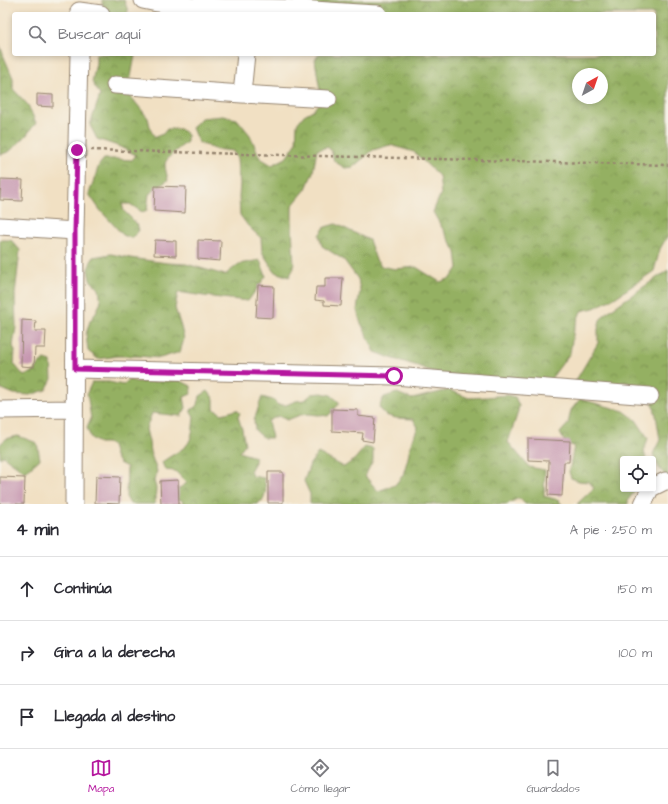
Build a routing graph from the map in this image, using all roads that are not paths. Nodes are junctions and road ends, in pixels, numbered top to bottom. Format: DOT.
graph roads {
  1 [pos="143,0"];
  2 [pos="79,8"];
  3 [pos="251,11"];
  4 [pos="94,12"];
  5 [pos="343,12"];
  6 [pos="79,56"];
  7 [pos="246,56"];
  8 [pos="115,85"];
  9 [pos="242,94"];
  10 [pos="328,99"];
  11 [pos="0,226"];
  12 [pos="75,231"];
  13 [pos="75,369"];
  14 [pos="650,396"];
  15 [pos="74,409"];
  16 [pos="0,410"];
  17 [pos="668,481"];
  18 [pos="656,486"];
  19 [pos="649,492"];
  20 [pos="74,504"];
  21 [pos="643,504"];
  1 -- 3 [label="street"];
  2 -- 4 [label="street"];
  3 -- 5 [label="street"];
  6 -- 12 [label="street"];
  7 -- 9 [label="street"];
  8 -- 9 [label="street"];
  9 -- 10 [label="street"];
  11 -- 12 [label="street"];
  12 -- 13 [label="street"];
  13 -- 14 [label="street"];
  13 -- 15 [label="street"];
  15 -- 16 [label="street"];
  15 -- 20 [label="street"];
  17 -- 18 [label="street"];
  19 -- 21 [label="street"];
}
